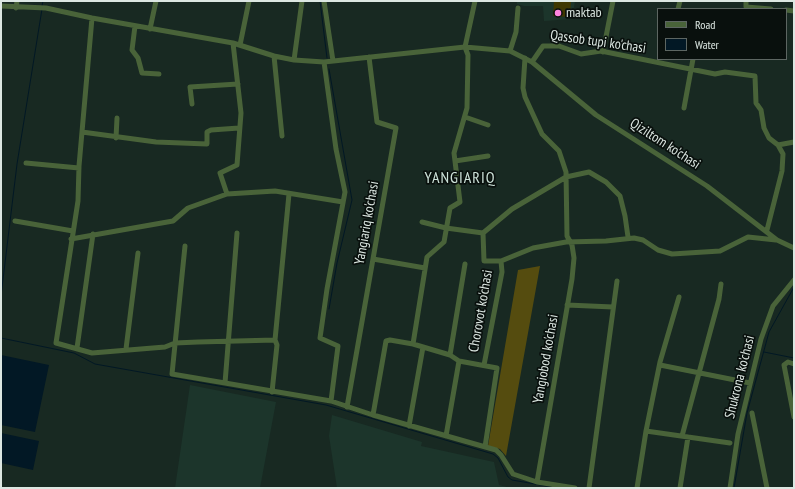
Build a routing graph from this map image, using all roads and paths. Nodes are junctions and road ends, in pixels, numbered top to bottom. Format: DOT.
graph roads {
  1 [pos="17,1"];
  2 [pos="156,1"];
  3 [pos="250,1"];
  4 [pos="302,1"];
  5 [pos="324,1"];
  6 [pos="475,1"];
  7 [pos="613,1"];
  8 [pos="746,4"];
  9 [pos="1,6"];
  10 [pos="16,8"];
  11 [pos="518,8"];
  12 [pos="766,8"];
  13 [pos="92,18"];
  14 [pos="135,26"];
  15 [pos="150,29"];
  16 [pos="234,43"];
  17 [pos="240,45"];
  18 [pos="465,47"];
  19 [pos="510,50"];
  20 [pos="603,52"];
  21 [pos="274,56"];
  22 [pos="369,57"];
  23 [pos="525,58"];
  24 [pos="294,60"];
  25 [pos="693,60"];
  26 [pos="333,61"];
  27 [pos="324,62"];
  28 [pos="532,62"];
  29 [pos="668,62"];
  30 [pos="691,69"];
  31 [pos="158,74"];
  32 [pos="238,84"];
  33 [pos="192,104"];
  34 [pos="684,108"];
  35 [pos="465,117"];
  36 [pos="117,118"];
  37 [pos="488,125"];
  38 [pos="240,128"];
  39 [pos="82,132"];
  40 [pos="282,136"];
  41 [pos="116,138"];
  42 [pos="794,142"];
  43 [pos="778,145"];
  44 [pos="488,156"];
  45 [pos="455,161"];
  46 [pos="26,163"];
  47 [pos="79,168"];
  48 [pos="566,177"];
  49 [pos="227,194"];
  50 [pos="289,194"];
  51 [pos="343,202"];
  52 [pos="15,221"];
  53 [pos="422,222"];
  54 [pos="446,228"];
  55 [pos="767,230"];
  56 [pos="73,231"];
  57 [pos="238,233"];
  58 [pos="483,233"];
  59 [pos="93,234"];
  60 [pos="628,237"];
  61 [pos="71,239"];
  62 [pos="777,240"];
  63 [pos="569,242"];
  64 [pos="185,246"];
  65 [pos="794,248"];
  66 [pos="138,253"];
  67 [pos="373,259"];
  68 [pos="501,261"];
  69 [pos="465,264"];
  70 [pos="425,268"];
  71 [pos="794,280"];
  72 [pos="617,281"];
  73 [pos="721,284"];
  74 [pos="678,297"];
  75 [pos="567,305"];
  76 [pos="613,307"];
  77 [pos="275,340"];
  78 [pos="229,342"];
  79 [pos="175,344"];
  80 [pos="413,344"];
  81 [pos="423,347"];
  82 [pos="77,348"];
  83 [pos="126,349"];
  84 [pos="450,355"];
  85 [pos="460,361"];
  86 [pos="660,364"];
  87 [pos="794,364"];
  88 [pos="484,365"];
  89 [pos="698,372"];
  90 [pos="226,383"];
  91 [pos="750,383"];
  92 [pos="272,392"];
  93 [pos="331,401"];
  94 [pos="347,407"];
  95 [pos="752,413"];
  96 [pos="373,415"];
  97 [pos="794,417"];
  98 [pos="409,426"];
  99 [pos="646,431"];
  100 [pos="446,436"];
  101 [pos="685,436"];
  102 [pos="730,443"];
  103 [pos="485,447"];
  104 [pos="537,482"];
  105 [pos="576,488"];
  106 [pos="590,488"];
  107 [pos="637,488"];
  108 [pos="680,488"];
  109 [pos="730,488"];
  110 [pos="767,488"];
  1 -- 10 [label="street"];
  2 -- 15 [label="street"];
  3 -- 17 [label="street"];
  4 -- 24 [label="street"];
  5 -- 26 [label="street"];
  6 -- 18 [label="street"];
  7 -- 20 [label="street"];
  8 -- 12 [label="street"];
  9 -- 10 [label="street"];
  10 -- 13 [label="street"];
  11 -- 19 [label="street"];
  13 -- 14 [label="street"];
  13 -- 39 [label="street"];
  14 -- 15 [label="street"];
  14 -- 31 [label="street"];
  15 -- 16 [label="street"];
  16 -- 17 [label="street"];
  16 -- 32 [label="street"];
  17 -- 21 [label="street"];
  18 -- 19 [label="street"];
  18 -- 22 [label="street"];
  18 -- 35 [label="street"];
  19 -- 23 [label="street, Qiziltom ko'chasi"];
  20 -- 28 [label="street, Qassob tupi ko'chasi"];
  20 -- 29 [label="street, Qassob tupi ko'chasi"];
  21 -- 24 [label="street"];
  21 -- 40 [label="street"];
  22 -- 26 [label="street"];
  22 -- 67 [label="street, Yangiariq ko'chasi"];
  23 -- 28 [label="street, Qiziltom ko'chasi"];
  23 -- 48 [label="street"];
  24 -- 27 [label="street"];
  25 -- 30 [label="street"];
  26 -- 27 [label="street"];
  27 -- 51 [label="street, Yangiariq ko'chasi"];
  28 -- 55 [label="street, Qiziltom ko'chasi"];
  29 -- 30 [label="street, Qassob tupi ko'chasi"];
  30 -- 34 [label="street"];
  30 -- 43 [label="street, Qassob tupi ko'chasi"];
  32 -- 33 [label="street"];
  32 -- 38 [label="street"];
  35 -- 37 [label="street"];
  35 -- 45 [label="street"];
  36 -- 41 [label="street"];
  38 -- 41 [label="street"];
  38 -- 49 [label="street"];
  39 -- 41 [label="street"];
  39 -- 47 [label="street"];
  42 -- 43 [label="street"];
  43 -- 55 [label="street, Qassob tupi ko'chasi"];
  44 -- 45 [label="street"];
  45 -- 54 [label="street"];
  46 -- 47 [label="street"];
  47 -- 56 [label="street"];
  48 -- 58 [label="street"];
  48 -- 60 [label="street"];
  48 -- 63 [label="street"];
  49 -- 50 [label="street, Yangiariq ko'chasi"];
  49 -- 59 [label="street, Yangiariq ko'chasi"];
  50 -- 51 [label="street, Yangiariq ko'chasi"];
  50 -- 77 [label="street"];
  51 -- 93 [label="street, Yangiariq ko'chasi"];
  52 -- 56 [label="street"];
  53 -- 54 [label="street"];
  54 -- 58 [label="street"];
  54 -- 70 [label="street"];
  55 -- 62 [label="street, Qiziltom ko'chasi"];
  56 -- 61 [label="street"];
  57 -- 78 [label="street"];
  58 -- 68 [label="street"];
  59 -- 61 [label="street, Yangiariq ko'chasi"];
  59 -- 82 [label="street"];
  60 -- 62 [label="street"];
  60 -- 63 [label="street"];
  61 -- 82 [label="street"];
  62 -- 65 [label="street, Qiziltom ko'chasi"];
  63 -- 68 [label="street"];
  63 -- 75 [label="street, Yangiobod ko'chasi"];
  64 -- 79 [label="street"];
  66 -- 83 [label="street"];
  67 -- 70 [label="street"];
  67 -- 94 [label="street, Yangiariq ko'chasi"];
  68 -- 88 [label="street, Chorovot ko'chasi"];
  69 -- 84 [label="street, Chorovot ko'chasi"];
  70 -- 80 [label="street"];
  71 -- 91 [label="street, Shukrona ko'chasi"];
  72 -- 76 [label="street"];
  73 -- 89 [label="street"];
  74 -- 86 [label="street"];
  75 -- 76 [label="street"];
  75 -- 104 [label="street, Yangiobod ko'chasi"];
  76 -- 106 [label="street"];
  77 -- 78 [label="street"];
  77 -- 92 [label="street"];
  78 -- 79 [label="street"];
  78 -- 90 [label="street"];
  79 -- 83 [label="street"];
  79 -- 90 [label="street"];
  80 -- 81 [label="street"];
  80 -- 96 [label="street"];
  81 -- 84 [label="street"];
  81 -- 98 [label="street"];
  82 -- 83 [label="street"];
  84 -- 85 [label="street"];
  85 -- 88 [label="street"];
  85 -- 100 [label="street, Chorovot ko'chasi"];
  86 -- 89 [label="street"];
  86 -- 99 [label="street"];
  87 -- 97 [label="street"];
  88 -- 103 [label="street"];
  89 -- 91 [label="street"];
  89 -- 101 [label="street"];
  90 -- 92 [label="street"];
  91 -- 109 [label="street, Shukrona ko'chasi"];
  92 -- 93 [label="street"];
  93 -- 94 [label="street"];
  94 -- 96 [label="street"];
  95 -- 110 [label="street, Shukrona ko'chasi"];
  96 -- 98 [label="street"];
  98 -- 100 [label="street"];
  99 -- 101 [label="street"];
  99 -- 107 [label="street"];
  100 -- 103 [label="street"];
  101 -- 102 [label="street"];
  101 -- 108 [label="street"];
  103 -- 104 [label="street"];
  104 -- 105 [label="street"];
}
